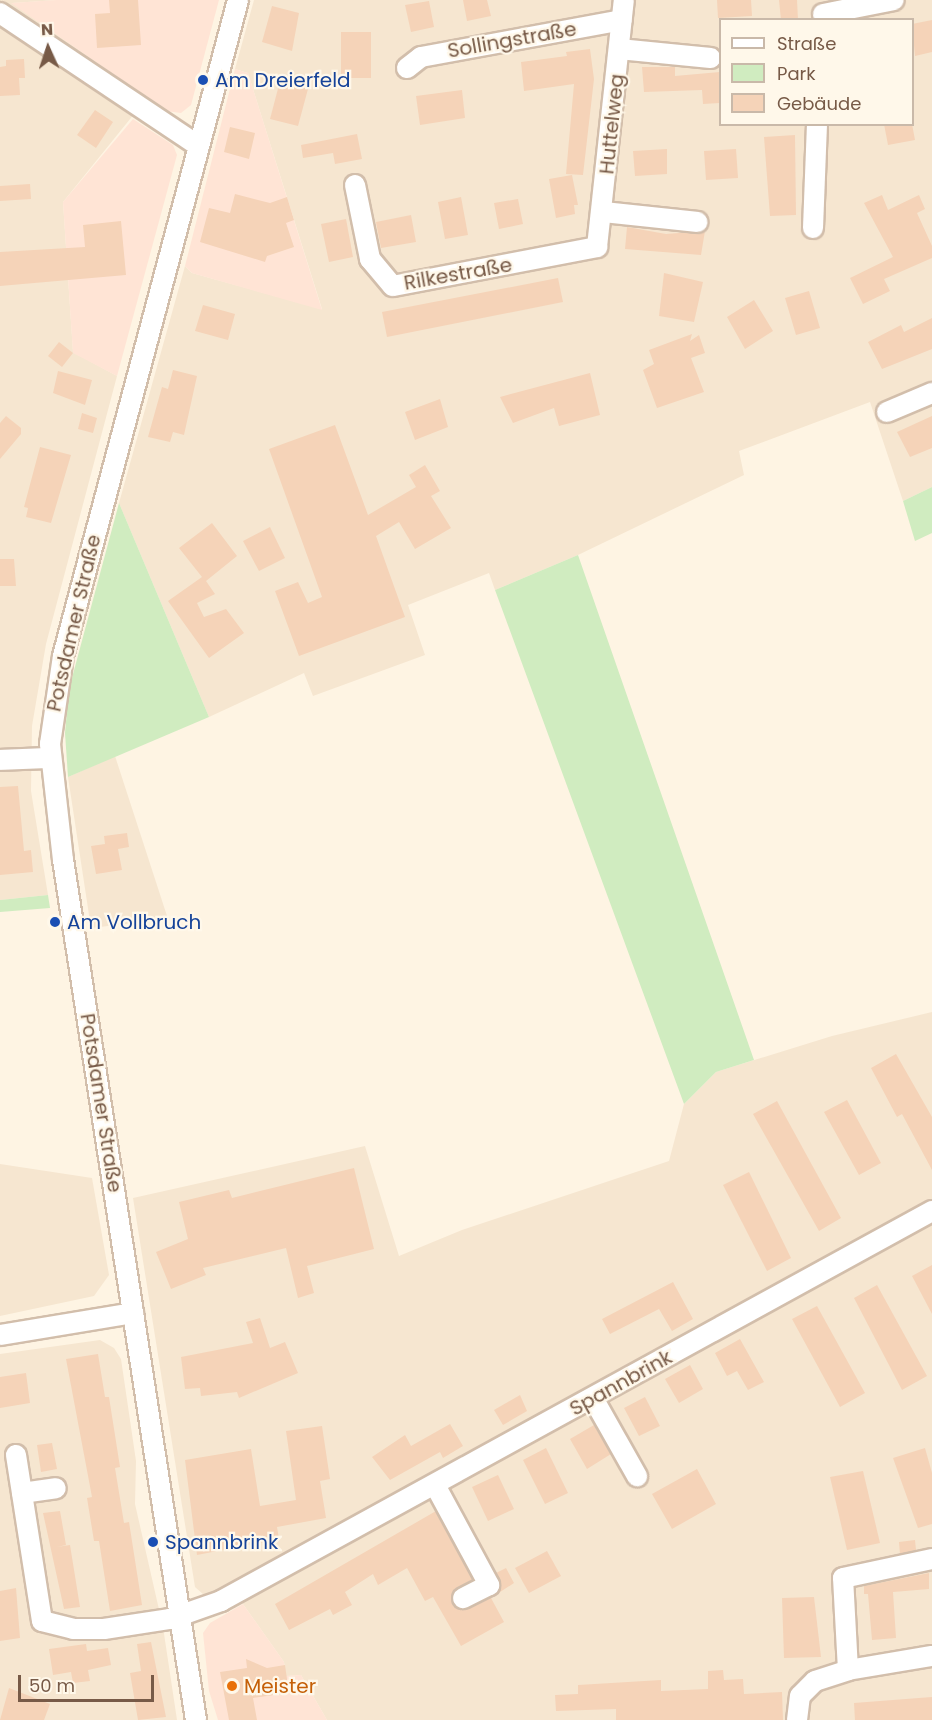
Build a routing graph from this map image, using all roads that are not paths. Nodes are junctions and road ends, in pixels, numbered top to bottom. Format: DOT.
graph roads {
  1 [pos="238,0"];
  2 [pos="624,0"];
  3 [pos="894,0"];
  4 [pos="823,11"];
  5 [pos="0,13"];
  6 [pos="622,20"];
  7 [pos="619,49"];
  8 [pos="711,58"];
  9 [pos="407,68"];
  10 [pos="817,126"];
  11 [pos="199,146"];
  12 [pos="355,185"];
  13 [pos="604,212"];
  14 [pos="697,222"];
  15 [pos="813,228"];
  16 [pos="597,247"];
  17 [pos="932,393"];
  18 [pos="887,412"];
  19 [pos="50,758"];
  20 [pos="0,760"];
  21 [pos="932,1211"];
  22 [pos="133,1313"];
  23 [pos="0,1335"];
  24 [pos="593,1398"];
  25 [pos="16,1455"];
  26 [pos="637,1476"];
  27 [pos="435,1485"];
  28 [pos="56,1488"];
  29 [pos="22,1493"];
  30 [pos="932,1559"];
  31 [pos="463,1598"];
  32 [pos="180,1615"];
  33 [pos="932,1656"];
  34 [pos="848,1670"];
  35 [pos="196,1720"];
  36 [pos="797,1720"];
  1 -- 11 [label="street, Potsdamer Straße"];
  2 -- 6 [label="street, Huttelweg"];
  3 -- 4 [label="street"];
  5 -- 11 [label="street"];
  6 -- 7 [label="street, Huttelweg"];
  6 -- 9 [label="street, Sollingstraße"];
  7 -- 8 [label="street"];
  7 -- 13 [label="street, Huttelweg"];
  10 -- 15 [label="street"];
  11 -- 19 [label="street, Potsdamer Straße"];
  12 -- 16 [label="street, Rilkestraße"];
  13 -- 14 [label="street"];
  13 -- 16 [label="street, Huttelweg"];
  17 -- 18 [label="street"];
  19 -- 20 [label="street"];
  19 -- 22 [label="street, Potsdamer Straße"];
  21 -- 24 [label="street, Spannbrink"];
  22 -- 23 [label="street"];
  22 -- 32 [label="street, Potsdamer Straße"];
  24 -- 26 [label="street"];
  24 -- 27 [label="street, Spannbrink"];
  25 -- 29 [label="street"];
  27 -- 31 [label="street"];
  27 -- 32 [label="street, Spannbrink"];
  28 -- 29 [label="street"];
  29 -- 32 [label="street"];
  30 -- 34 [label="street"];
  32 -- 35 [label="street, Potsdamer Straße"];
  33 -- 34 [label="street"];
  34 -- 36 [label="street"];
}
